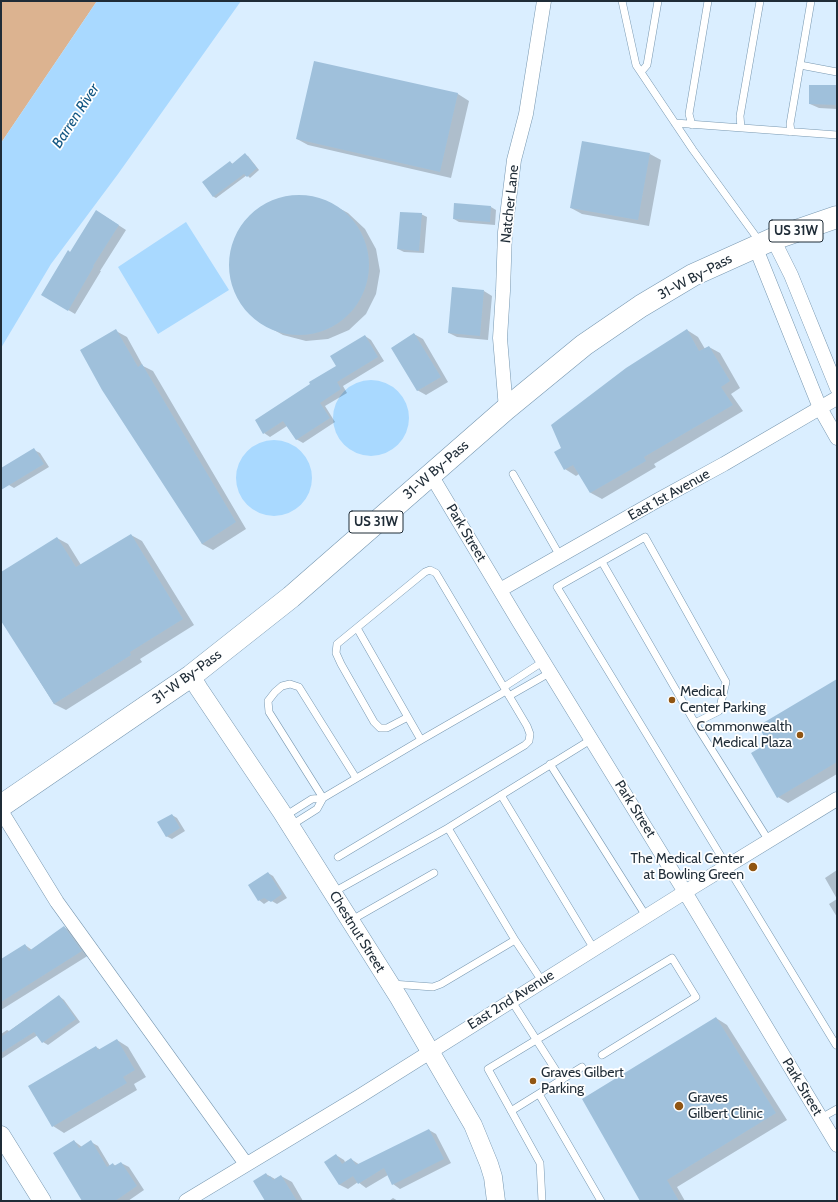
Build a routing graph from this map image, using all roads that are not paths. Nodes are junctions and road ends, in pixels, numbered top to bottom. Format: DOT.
graph roads {
  1 [pos="544,1"];
  2 [pos="622,1"];
  3 [pos="658,1"];
  4 [pos="708,1"];
  5 [pos="760,1"];
  6 [pos="811,1"];
  7 [pos="800,65"];
  8 [pos="641,72"];
  9 [pos="837,72"];
  10 [pos="675,124"];
  11 [pos="692,125"];
  12 [pos="741,128"];
  13 [pos="791,132"];
  14 [pos="837,135"];
  15 [pos="837,217"];
  16 [pos="763,243"];
  17 [pos="837,388"];
  18 [pos="837,398"];
  19 [pos="820,408"];
  20 [pos="506,409"];
  21 [pos="837,438"];
  22 [pos="513,474"];
  23 [pos="431,475"];
  24 [pos="560,556"];
  25 [pos="602,562"];
  26 [pos="500,590"];
  27 [pos="357,628"];
  28 [pos="547,667"];
  29 [pos="191,676"];
  30 [pos="506,691"];
  31 [pos="408,717"];
  32 [pos="695,723"];
  33 [pos="592,739"];
  34 [pos="421,740"];
  35 [pos="550,764"];
  36 [pos="356,778"];
  37 [pos="501,795"];
  38 [pos="323,798"];
  39 [pos="837,799"];
  40 [pos="1,806"];
  41 [pos="1,811"];
  42 [pos="287,821"];
  43 [pos="448,828"];
  44 [pos="769,841"];
  45 [pos="338,857"];
  46 [pos="727,866"];
  47 [pos="434,873"];
  48 [pos="685,892"];
  49 [pos="332,893"];
  50 [pos="646,916"];
  51 [pos="350,921"];
  52 [pos="515,940"];
  53 [pos="594,949"];
  54 [pos="542,981"];
  55 [pos="390,984"];
  56 [pos="511,1000"];
  57 [pos="536,1040"];
  58 [pos="837,1045"];
  59 [pos="429,1051"];
  60 [pos="602,1055"];
  61 [pos="582,1067"];
  62 [pos="562,1080"];
  63 [pos="539,1094"];
  64 [pos="837,1109"];
  65 [pos="511,1110"];
  66 [pos="821,1118"];
  67 [pos="1,1135"];
  68 [pos="837,1145"];
  69 [pos="246,1164"];
  70 [pos="42,1201"];
  71 [pos="186,1201"];
  72 [pos="496,1201"];
  73 [pos="542,1201"];
  74 [pos="601,1201"];
  1 -- 20 [label="street, Natcher Lane"];
  2 -- 8 [label="lane"];
  3 -- 8 [label="lane"];
  4 -- 11 [label="lane"];
  5 -- 12 [label="lane"];
  6 -- 7 [label="lane"];
  7 -- 9 [label="lane"];
  7 -- 13 [label="lane"];
  8 -- 10 [label="lane"];
  10 -- 11 [label="lane"];
  10 -- 16 [label="lane"];
  11 -- 12 [label="lane"];
  12 -- 13 [label="lane"];
  13 -- 14 [label="lane"];
  15 -- 16 [label="main road, 31-W By-Pass / US 31W"];
  16 -- 17 [label="street"];
  16 -- 19 [label="street"];
  16 -- 20 [label="main road, 31-W By-Pass / US 31W"];
  18 -- 19 [label="street, East 1st Avenue"];
  19 -- 21 [label="street"];
  19 -- 24 [label="street, East 1st Avenue"];
  20 -- 23 [label="main road, 31-W By-Pass / US 31W"];
  22 -- 24 [label="lane"];
  23 -- 26 [label="street, Park Street"];
  23 -- 29 [label="main road, 31-W By-Pass / US 31W"];
  24 -- 26 [label="street, East 1st Avenue"];
  25 -- 32 [label="lane"];
  25 -- 32 [label="lane"];
  25 -- 46 [label="lane"];
  26 -- 28 [label="street, Park Street"];
  27 -- 30 [label="lane"];
  27 -- 31 [label="lane"];
  27 -- 31 [label="lane"];
  28 -- 30 [label="lane"];
  28 -- 30 [label="lane"];
  28 -- 33 [label="street, Park Street"];
  29 -- 40 [label="main road, 31-W By-Pass / US 31W"];
  29 -- 42 [label="street, Chestnut Street"];
  30 -- 34 [label="lane"];
  30 -- 45 [label="lane"];
  31 -- 34 [label="lane"];
  32 -- 44 [label="lane"];
  33 -- 35 [label="lane"];
  33 -- 48 [label="street, Park Street"];
  34 -- 36 [label="lane"];
  35 -- 37 [label="lane"];
  35 -- 50 [label="lane"];
  36 -- 38 [label="lane"];
  36 -- 38 [label="lane"];
  37 -- 43 [label="lane"];
  37 -- 53 [label="lane"];
  38 -- 42 [label="lane"];
  38 -- 42 [label="lane"];
  39 -- 44 [label="street, East 2nd Avenue"];
  41 -- 69 [label="street"];
  42 -- 49 [label="street, Chestnut Street"];
  43 -- 49 [label="lane"];
  43 -- 52 [label="lane"];
  44 -- 46 [label="street, East 2nd Avenue"];
  46 -- 48 [label="street, East 2nd Avenue"];
  46 -- 58 [label="lane"];
  47 -- 51 [label="lane"];
  48 -- 50 [label="street, East 2nd Avenue"];
  48 -- 66 [label="street, Park Street"];
  49 -- 51 [label="street, Chestnut Street"];
  50 -- 53 [label="street, East 2nd Avenue"];
  51 -- 55 [label="street, Chestnut Street"];
  52 -- 54 [label="lane"];
  52 -- 55 [label="lane"];
  53 -- 54 [label="street, East 2nd Avenue"];
  54 -- 56 [label="street, East 2nd Avenue"];
  55 -- 59 [label="street, Chestnut Street"];
  56 -- 57 [label="lane"];
  56 -- 59 [label="street, East 2nd Avenue"];
  57 -- 60 [label="lane"];
  57 -- 62 [label="lane"];
  57 -- 65 [label="lane"];
  59 -- 69 [label="street, East 2nd Avenue"];
  59 -- 72 [label="street, Chestnut Street"];
  61 -- 62 [label="lane"];
  62 -- 63 [label="lane"];
  63 -- 65 [label="lane"];
  63 -- 74 [label="lane"];
  64 -- 66 [label="lane"];
  65 -- 73 [label="lane"];
  66 -- 68 [label="street, Park Street"];
  67 -- 70 [label="street"];
  69 -- 71 [label="street, East 2nd Avenue"];
}
